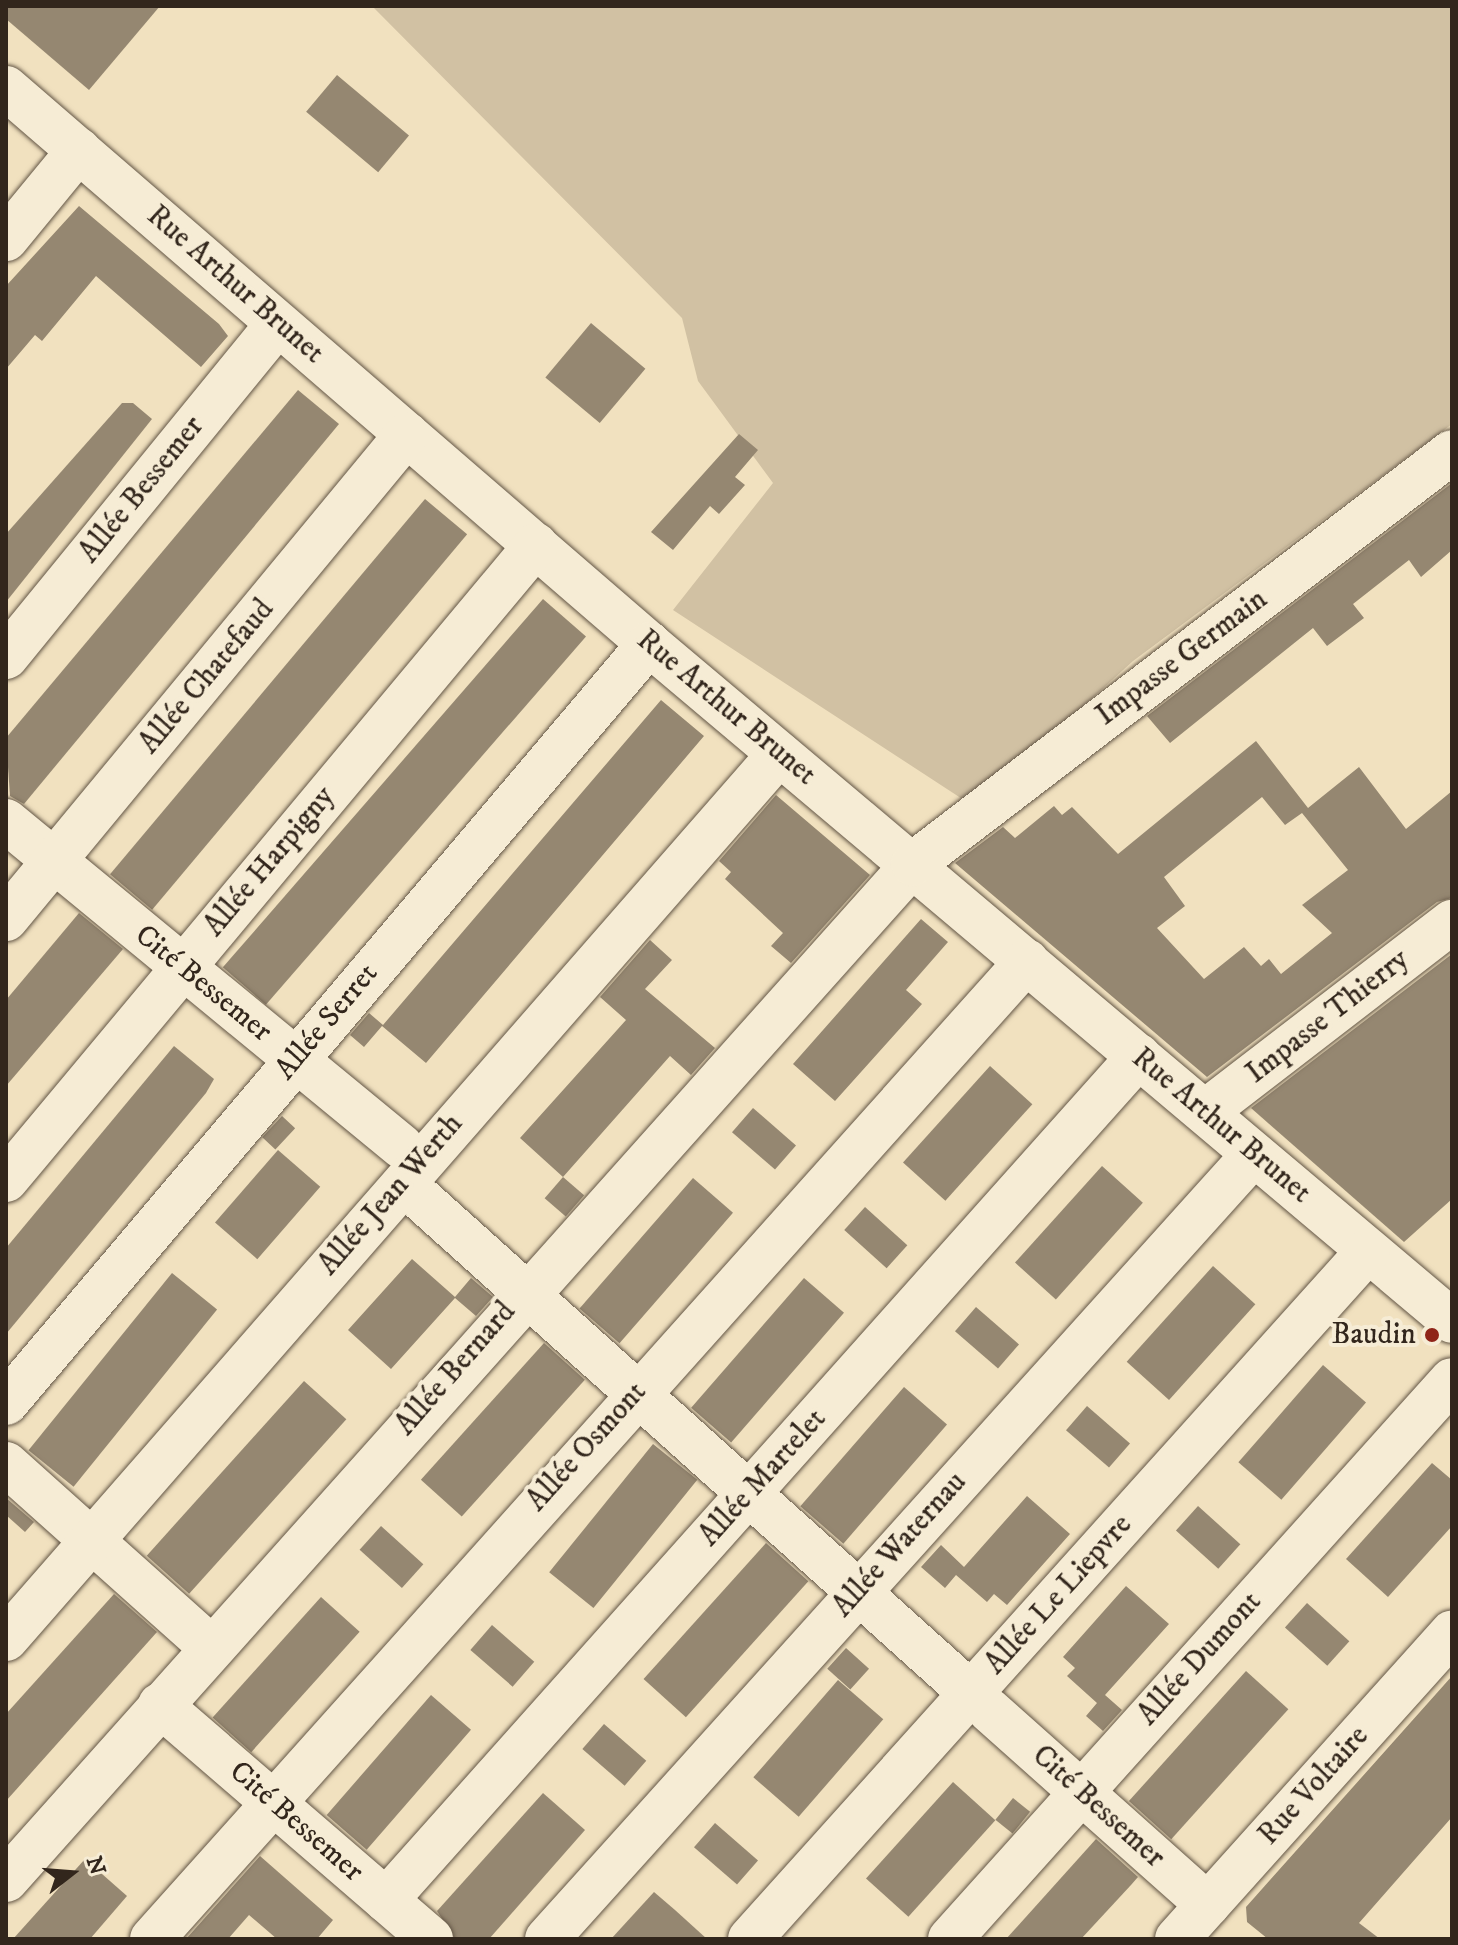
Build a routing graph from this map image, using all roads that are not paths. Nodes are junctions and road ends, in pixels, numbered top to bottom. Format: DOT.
graph roads {
  1 [pos="6,88"];
  2 [pos="79,150"];
  3 [pos="6,239"];
  4 [pos="278,324"];
  5 [pos="407,434"];
  6 [pos="1452,452"];
  7 [pos="536,545"];
  8 [pos="649,644"];
  9 [pos="6,657"];
  10 [pos="779,754"];
  11 [pos="6,821"];
  12 [pos="54,861"];
  13 [pos="913,864"];
  14 [pos="6,919"];
  15 [pos="1452,922"];
  16 [pos="1027,961"];
  17 [pos="183,967"];
  18 [pos="1139,1056"];
  19 [pos="295,1059"];
  20 [pos="1205,1112"];
  21 [pos="401,1146"];
  22 [pos="1254,1154"];
  23 [pos="6,1180"];
  24 [pos="422,1200"];
  25 [pos="1368,1251"];
  26 [pos="524,1292"];
  27 [pos="1452,1321"];
  28 [pos="1452,1380"];
  29 [pos="635,1392"];
  30 [pos="6,1403"];
  31 [pos="6,1464"];
  32 [pos="749,1494"];
  33 [pos="93,1538"];
  34 [pos="857,1591"];
  35 [pos="1452,1632"];
  36 [pos="6,1639"];
  37 [pos="211,1647"];
  38 [pos="954,1678"];
  39 [pos="160,1705"];
  40 [pos="989,1710"];
  41 [pos="1081,1792"];
  42 [pos="273,1803"];
  43 [pos="6,1880"];
  44 [pos="386,1900"];
  45 [pos="1199,1926"];
  46 [pos="152,1939"];
  47 [pos="431,1939"];
  48 [pos="547,1939"];
  49 [pos="750,1939"];
  50 [pos="950,1939"];
  1 -- 2 [label="street, Rue Arthur Brunet"];
  2 -- 3 [label="street"];
  2 -- 4 [label="street, Rue Arthur Brunet"];
  4 -- 5 [label="street, Rue Arthur Brunet"];
  4 -- 9 [label="street, Allée Bessemer"];
  5 -- 7 [label="street, Rue Arthur Brunet"];
  5 -- 12 [label="street, Allée Chatefaud"];
  6 -- 13 [label="street, Impasse Germain"];
  7 -- 8 [label="street, Rue Arthur Brunet"];
  7 -- 17 [label="street, Allée Harpigny"];
  8 -- 10 [label="street, Rue Arthur Brunet"];
  8 -- 19 [label="street, Allée Serret"];
  10 -- 13 [label="street, Rue Arthur Brunet"];
  10 -- 33 [label="street, Allée Jean Werth"];
  11 -- 12 [label="street, Cité Bessemer"];
  12 -- 14 [label="street, Allée Chatefaud"];
  12 -- 17 [label="street, Cité Bessemer"];
  13 -- 16 [label="street, Rue Arthur Brunet"];
  13 -- 26 [label="street, Allée Bernard"];
  15 -- 20 [label="street, Impasse Thierry"];
  16 -- 18 [label="street, Rue Arthur Brunet"];
  16 -- 29 [label="street, Allée Osmont"];
  17 -- 19 [label="street, Cité Bessemer"];
  17 -- 23 [label="street, Allée Harpigny"];
  18 -- 20 [label="street, Rue Arthur Brunet"];
  18 -- 32 [label="street, Allée Martelet"];
  19 -- 21 [label="street, Cité Bessemer"];
  19 -- 30 [label="street, Allée Serret"];
  20 -- 22 [label="street, Rue Arthur Brunet"];
  22 -- 25 [label="street, Rue Arthur Brunet"];
  22 -- 34 [label="street, Allée Waternau"];
  24 -- 26 [label="street"];
  25 -- 27 [label="street, Rue Arthur Brunet"];
  25 -- 49 [label="street, Allée Le Liepvre"];
  26 -- 29 [label="street"];
  26 -- 37 [label="street, Allée Bernard"];
  28 -- 41 [label="street, Allée Dumont"];
  29 -- 32 [label="street"];
  29 -- 42 [label="street, Allée Osmont"];
  31 -- 33 [label="street"];
  32 -- 34 [label="street"];
  32 -- 44 [label="street, Allée Martelet"];
  33 -- 36 [label="street, Allée Jean Werth"];
  33 -- 37 [label="street"];
  34 -- 38 [label="street"];
  34 -- 48 [label="street, Allée Waternau"];
  35 -- 45 [label="street, Rue Voltaire"];
  37 -- 39 [label="street, Allée Bernard"];
  39 -- 42 [label="street, Cité Bessemer"];
  39 -- 43 [label="street, Allée Bernard"];
  40 -- 41 [label="street, Cité Bessemer"];
  41 -- 45 [label="street, Cité Bessemer"];
  41 -- 50 [label="street, Allée Dumont"];
  42 -- 44 [label="street, Cité Bessemer"];
  42 -- 46 [label="street, Allée Osmont"];
  44 -- 47 [label="street, Cité Bessemer"];
}
